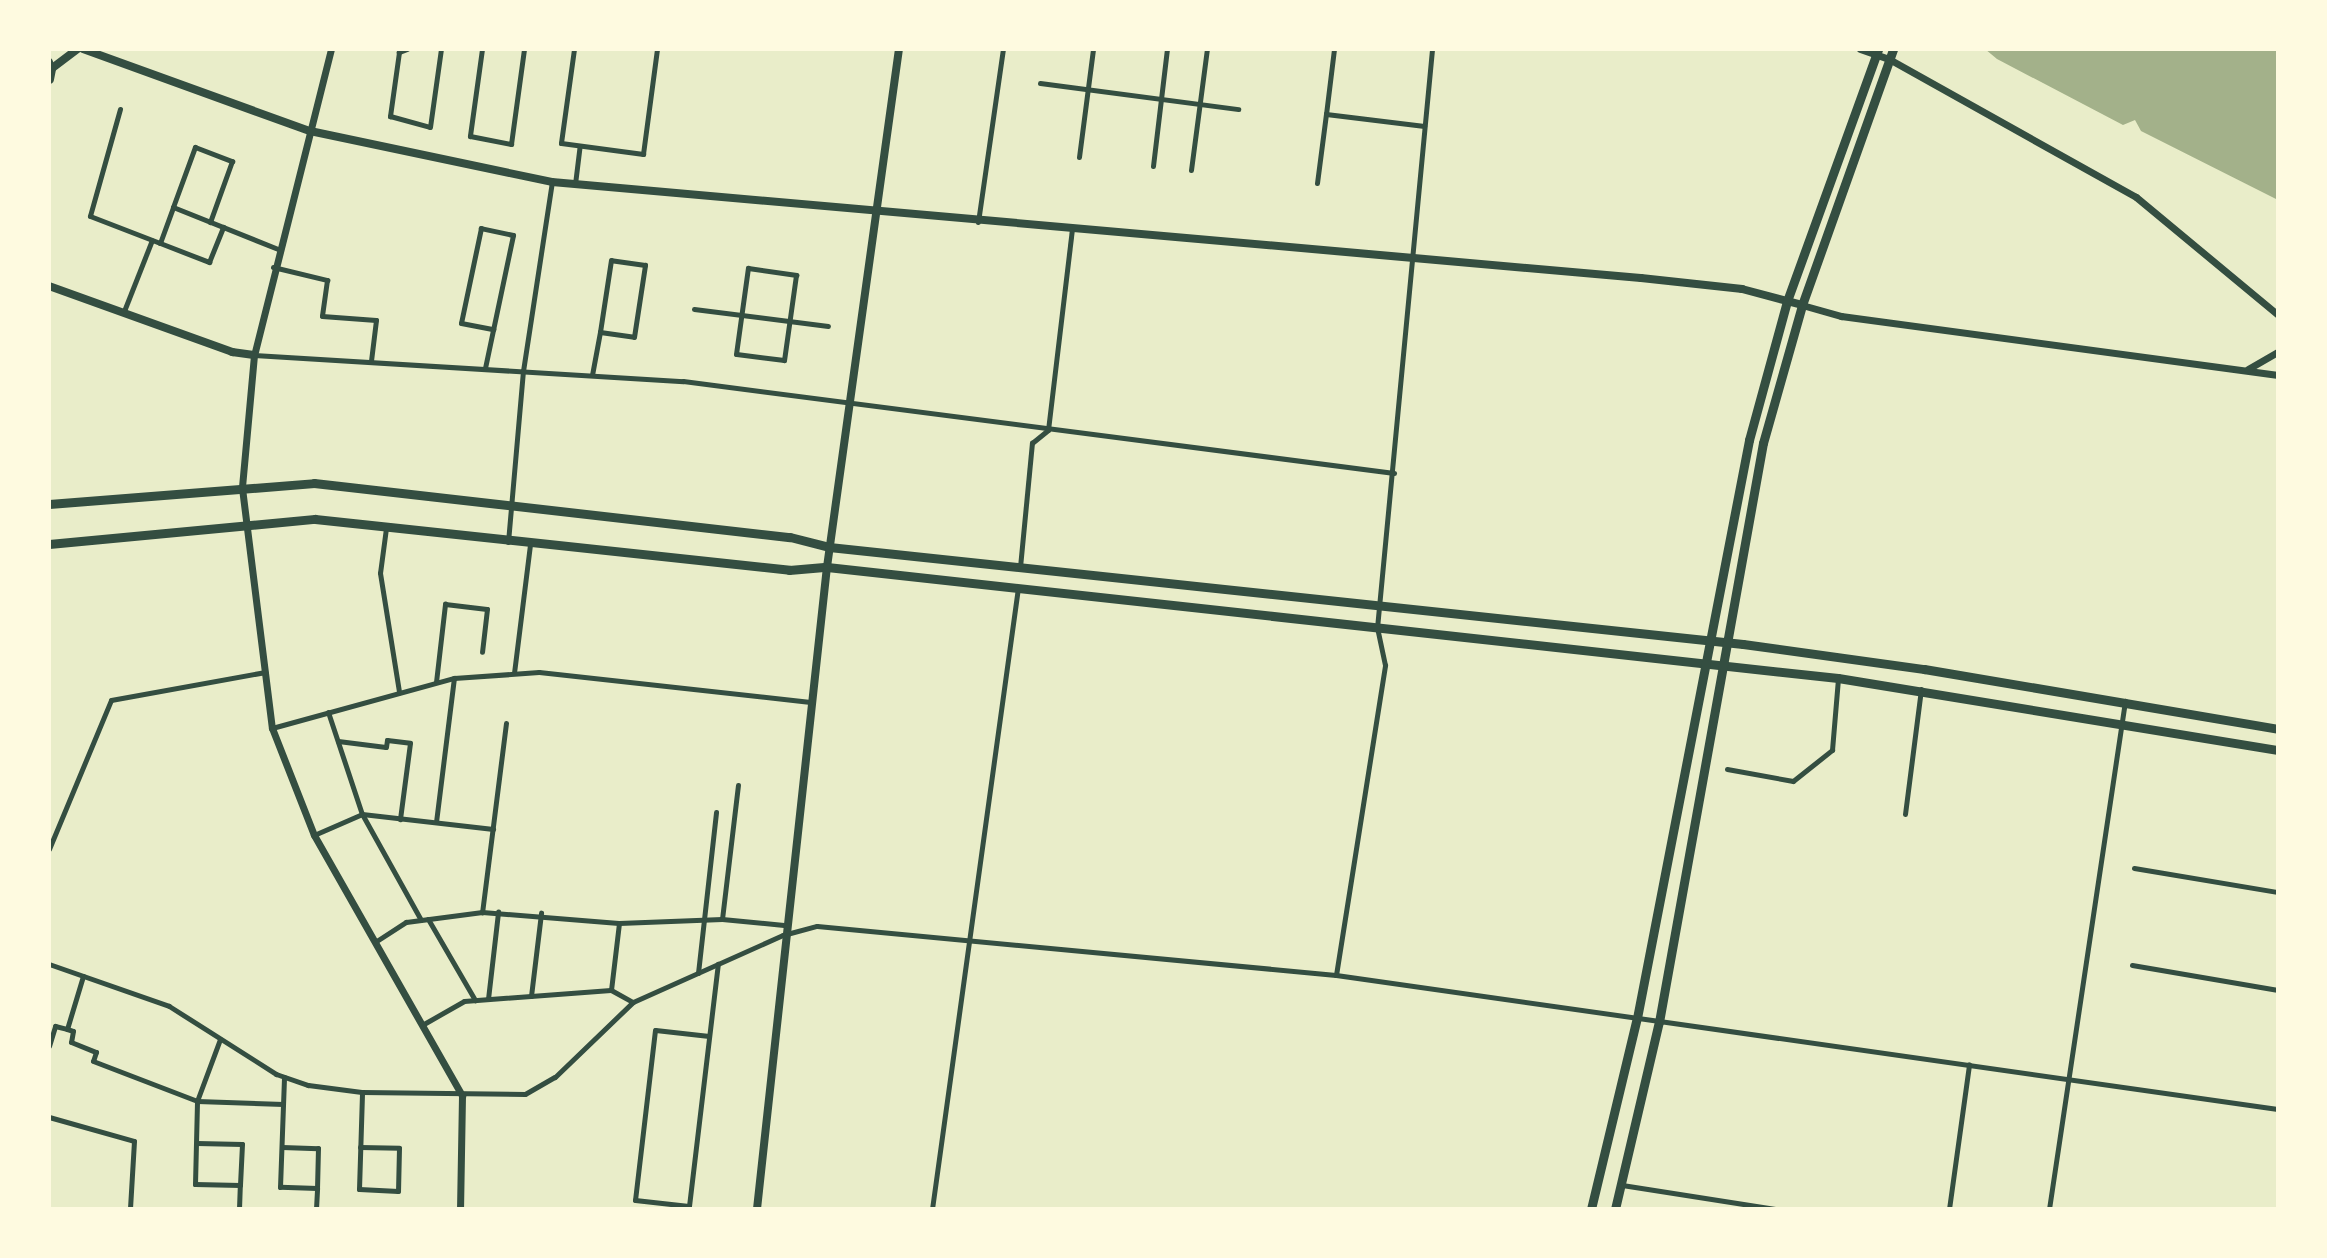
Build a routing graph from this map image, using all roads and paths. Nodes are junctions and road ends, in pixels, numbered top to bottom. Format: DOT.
graph roads {
  1 [pos="81,49"];
  2 [pos="331,49"];
  3 [pos="407,49"];
  4 [pos="441,49"];
  5 [pos="482,49"];
  6 [pos="524,49"];
  7 [pos="574,49"];
  8 [pos="657,49"];
  9 [pos="899,49"];
  10 [pos="1003,49"];
  11 [pos="1093,49"];
  12 [pos="1167,49"];
  13 [pos="1207,49"];
  14 [pos="1334,49"];
  15 [pos="1432,49"];
  16 [pos="1860,49"];
  17 [pos="1877,51"];
  18 [pos="1891,54"];
  19 [pos="50,65"];
  20 [pos="49,79"];
  21 [pos="1040,83"];
  22 [pos="1088,90"];
  23 [pos="1161,99"];
  24 [pos="1200,104"];
  25 [pos="120,109"];
  26 [pos="1238,109"];
  27 [pos="1326,114"];
  28 [pos="1424,126"];
  29 [pos="310,131"];
  30 [pos="580,146"];
  31 [pos="1079,158"];
  32 [pos="1153,166"];
  33 [pos="1191,170"];
  34 [pos="552,182"];
  35 [pos="1317,183"];
  36 [pos="575,184"];
  37 [pos="173,207"];
  38 [pos="875,214"];
  39 [pos="210,222"];
  40 [pos="978,222"];
  41 [pos="223,227"];
  42 [pos="1072,230"];
  43 [pos="152,240"];
  44 [pos="160,243"];
  45 [pos="278,249"];
  46 [pos="1411,259"];
  47 [pos="274,267"];
  48 [pos="49,286"];
  49 [pos="1787,301"];
  50 [pos="1802,305"];
  51 [pos="694,309"];
  52 [pos="124,311"];
  53 [pos="741,315"];
  54 [pos="2278,315"];
  55 [pos="790,321"];
  56 [pos="828,326"];
  57 [pos="493,329"];
  58 [pos="600,332"];
  59 [pos="2278,352"];
  60 [pos="254,355"];
  61 [pos="371,361"];
  62 [pos="485,368"];
  63 [pos="523,370"];
  64 [pos="2247,370"];
  65 [pos="2278,374"];
  66 [pos="592,375"];
  67 [pos="850,404"];
  68 [pos="1048,430"];
  69 [pos="1394,473"];
  70 [pos="242,488"];
  71 [pos="49,504"];
  72 [pos="510,505"];
  73 [pos="247,526"];
  74 [pos="386,528"];
  75 [pos="508,542"];
  76 [pos="49,544"];
  77 [pos="530,545"];
  78 [pos="829,547"];
  79 [pos="827,567"];
  80 [pos="1020,568"];
  81 [pos="1018,588"];
  82 [pos="1379,608"];
  83 [pos="1377,628"];
  84 [pos="1712,642"];
  85 [pos="1729,645"];
  86 [pos="482,652"];
  87 [pos="1709,664"];
  88 [pos="1725,666"];
  89 [pos="265,672"];
  90 [pos="514,673"];
  91 [pos="454,677"];
  92 [pos="1838,678"];
  93 [pos="436,682"];
  94 [pos="1921,689"];
  95 [pos="399,692"];
  96 [pos="2125,701"];
  97 [pos="810,702"];
  98 [pos="328,712"];
  99 [pos="2122,721"];
  100 [pos="506,723"];
  101 [pos="272,728"];
  102 [pos="2278,729"];
  103 [pos="338,741"];
  104 [pos="2278,750"];
  105 [pos="1727,769"];
  106 [pos="738,785"];
  107 [pos="716,812"];
  108 [pos="362,814"];
  109 [pos="1905,814"];
  110 [pos="400,819"];
  111 [pos="436,822"];
  112 [pos="493,829"];
  113 [pos="314,835"];
  114 [pos="49,849"];
  115 [pos="2134,868"];
  116 [pos="2278,892"];
  117 [pos="482,912"];
  118 [pos="498,912"];
  119 [pos="541,914"];
  120 [pos="722,919"];
  121 [pos="425,920"];
  122 [pos="704,920"];
  123 [pos="619,923"];
  124 [pos="784,930"];
  125 [pos="967,941"];
  126 [pos="375,942"];
  127 [pos="49,964"];
  128 [pos="718,964"];
  129 [pos="2133,965"];
  130 [pos="698,973"];
  131 [pos="1336,975"];
  132 [pos="83,976"];
  133 [pos="611,990"];
  134 [pos="2278,990"];
  135 [pos="531,996"];
  136 [pos="488,999"];
  137 [pos="475,1000"];
  138 [pos="633,1002"];
  139 [pos="1637,1018"];
  140 [pos="1659,1022"];
  141 [pos="422,1025"];
  142 [pos="66,1029"];
  143 [pos="709,1036"];
  144 [pos="220,1039"];
  145 [pos="49,1046"];
  146 [pos="1969,1064"];
  147 [pos="284,1077"];
  148 [pos="2068,1077"];
  149 [pos="362,1092"];
  150 [pos="462,1096"];
  151 [pos="197,1101"];
  152 [pos="283,1104"];
  153 [pos="2278,1109"];
  154 [pos="49,1117"];
  155 [pos="197,1143"];
  156 [pos="282,1146"];
  157 [pos="360,1147"];
  158 [pos="240,1185"];
  159 [pos="1622,1185"];
  160 [pos="317,1188"];
  161 [pos="680,1207"];
  162 [pos="130,1209"];
  163 [pos="239,1209"];
  164 [pos="316,1209"];
  165 [pos="460,1209"];
  166 [pos="757,1209"];
  167 [pos="932,1209"];
  168 [pos="1591,1209"];
  169 [pos="1615,1209"];
  170 [pos="1775,1209"];
  171 [pos="1949,1209"];
  172 [pos="2049,1209"];
  1 -- 19 [label="main road"];
  1 -- 29 [label="main road"];
  2 -- 29 [label="street"];
  3 -- 4 [label="street"];
  5 -- 6 [label="street"];
  7 -- 30 [label="street"];
  8 -- 30 [label="street"];
  9 -- 38 [label="main road"];
  10 -- 40 [label="street"];
  11 -- 22 [label="street"];
  12 -- 23 [label="street"];
  13 -- 24 [label="street"];
  14 -- 27 [label="street"];
  15 -- 28 [label="street"];
  16 -- 17 [label="street"];
  17 -- 18 [label="street"];
  17 -- 49 [label="main road"];
  18 -- 50 [label="main road"];
  18 -- 54 [label="street"];
  19 -- 20 [label="main road"];
  21 -- 22 [label="street"];
  22 -- 23 [label="street"];
  22 -- 31 [label="street"];
  23 -- 24 [label="street"];
  23 -- 32 [label="street"];
  24 -- 26 [label="street"];
  24 -- 33 [label="street"];
  25 -- 43 [label="street"];
  27 -- 28 [label="street"];
  27 -- 35 [label="street"];
  28 -- 46 [label="street"];
  29 -- 34 [label="main road"];
  29 -- 45 [label="street"];
  30 -- 36 [label="street"];
  34 -- 36 [label="main road"];
  34 -- 63 [label="street"];
  36 -- 38 [label="main road"];
  37 -- 39 [label="street"];
  37 -- 39 [label="street"];
  37 -- 44 [label="street"];
  38 -- 40 [label="main road"];
  38 -- 67 [label="main road"];
  39 -- 41 [label="street"];
  40 -- 42 [label="main road"];
  41 -- 44 [label="street"];
  41 -- 45 [label="street"];
  42 -- 46 [label="main road"];
  42 -- 68 [label="street"];
  43 -- 44 [label="street"];
  43 -- 52 [label="street"];
  45 -- 47 [label="street"];
  46 -- 49 [label="main road"];
  46 -- 69 [label="street"];
  47 -- 60 [label="street"];
  47 -- 61 [label="street"];
  48 -- 52 [label="main road"];
  49 -- 50 [label="main road"];
  49 -- 84 [label="main road"];
  50 -- 64 [label="street"];
  50 -- 85 [label="main road"];
  51 -- 53 [label="street"];
  52 -- 60 [label="main road"];
  53 -- 55 [label="street"];
  53 -- 55 [label="street"];
  53 -- 55 [label="street"];
  55 -- 56 [label="street"];
  57 -- 57 [label="street"];
  57 -- 62 [label="street"];
  58 -- 58 [label="street"];
  58 -- 66 [label="street"];
  59 -- 64 [label="street"];
  60 -- 61 [label="street"];
  60 -- 70 [label="street"];
  61 -- 62 [label="street"];
  62 -- 63 [label="street"];
  63 -- 66 [label="street"];
  63 -- 72 [label="street"];
  64 -- 65 [label="street"];
  66 -- 67 [label="street"];
  67 -- 68 [label="street"];
  67 -- 78 [label="main road"];
  68 -- 69 [label="street"];
  68 -- 80 [label="street"];
  69 -- 82 [label="street"];
  70 -- 71 [label="main road"];
  70 -- 72 [label="main road"];
  70 -- 73 [label="street"];
  72 -- 75 [label="street"];
  72 -- 78 [label="main road"];
  73 -- 74 [label="main road"];
  73 -- 76 [label="main road"];
  73 -- 89 [label="street"];
  74 -- 75 [label="main road"];
  74 -- 95 [label="street"];
  75 -- 77 [label="main road"];
  77 -- 79 [label="main road"];
  77 -- 90 [label="street"];
  78 -- 79 [label="main road"];
  78 -- 80 [label="main road"];
  79 -- 81 [label="main road"];
  79 -- 97 [label="main road"];
  80 -- 82 [label="main road"];
  81 -- 83 [label="main road"];
  81 -- 125 [label="street"];
  82 -- 83 [label="street"];
  82 -- 84 [label="main road"];
  83 -- 87 [label="main road"];
  83 -- 131 [label="street"];
  84 -- 85 [label="main road"];
  84 -- 87 [label="main road"];
  85 -- 88 [label="main road"];
  85 -- 96 [label="main road"];
  86 -- 93 [label="street"];
  87 -- 88 [label="main road"];
  87 -- 139 [label="main road"];
  88 -- 92 [label="main road"];
  88 -- 140 [label="main road"];
  89 -- 101 [label="street"];
  89 -- 114 [label="street"];
  90 -- 91 [label="street"];
  90 -- 97 [label="street"];
  91 -- 93 [label="street"];
  91 -- 111 [label="street"];
  92 -- 94 [label="main road"];
  92 -- 105 [label="street"];
  93 -- 95 [label="street"];
  94 -- 99 [label="main road"];
  94 -- 109 [label="street"];
  95 -- 98 [label="street"];
  96 -- 99 [label="street"];
  96 -- 102 [label="main road"];
  97 -- 124 [label="main road"];
  98 -- 101 [label="street"];
  98 -- 103 [label="street"];
  99 -- 104 [label="main road"];
  99 -- 148 [label="street"];
  100 -- 112 [label="street"];
  101 -- 113 [label="street"];
  103 -- 108 [label="street"];
  103 -- 110 [label="street"];
  106 -- 120 [label="street"];
  107 -- 122 [label="street"];
  108 -- 110 [label="street"];
  108 -- 113 [label="street"];
  108 -- 121 [label="street"];
  110 -- 111 [label="street"];
  111 -- 112 [label="street"];
  112 -- 117 [label="street"];
  113 -- 126 [label="street"];
  115 -- 116 [label="street"];
  117 -- 118 [label="street"];
  117 -- 121 [label="street"];
  118 -- 119 [label="street"];
  118 -- 136 [label="street"];
  119 -- 123 [label="street"];
  119 -- 135 [label="street"];
  120 -- 122 [label="street"];
  120 -- 124 [label="street"];
  121 -- 126 [label="street"];
  121 -- 137 [label="street"];
  122 -- 123 [label="street"];
  122 -- 130 [label="street"];
  123 -- 133 [label="street"];
  124 -- 125 [label="street"];
  124 -- 128 [label="street"];
  124 -- 166 [label="main road"];
  125 -- 131 [label="street"];
  125 -- 167 [label="street"];
  126 -- 141 [label="street"];
  127 -- 132 [label="street"];
  128 -- 130 [label="street"];
  128 -- 143 [label="street"];
  129 -- 134 [label="street"];
  130 -- 138 [label="street"];
  131 -- 139 [label="street"];
  132 -- 142 [label="street"];
  132 -- 144 [label="street"];
  133 -- 135 [label="street"];
  133 -- 138 [label="street"];
  135 -- 136 [label="street"];
  136 -- 137 [label="street"];
  137 -- 141 [label="street"];
  138 -- 150 [label="street"];
  139 -- 140 [label="street"];
  139 -- 168 [label="main road"];
  140 -- 146 [label="street"];
  140 -- 159 [label="main road"];
  141 -- 150 [label="street"];
  142 -- 145 [label="street"];
  142 -- 151 [label="street"];
  143 -- 161 [label="street"];
  143 -- 161 [label="street"];
  144 -- 147 [label="street"];
  144 -- 151 [label="street"];
  146 -- 148 [label="street"];
  146 -- 171 [label="street"];
  147 -- 149 [label="street"];
  147 -- 152 [label="street"];
  148 -- 153 [label="street"];
  148 -- 172 [label="street"];
  149 -- 150 [label="street"];
  149 -- 157 [label="street"];
  150 -- 165 [label="street"];
  151 -- 152 [label="street"];
  151 -- 155 [label="street"];
  152 -- 156 [label="street"];
  154 -- 162 [label="street"];
  155 -- 158 [label="street"];
  155 -- 158 [label="street"];
  156 -- 160 [label="street"];
  156 -- 160 [label="street"];
  157 -- 157 [label="street"];
  158 -- 163 [label="street"];
  159 -- 169 [label="main road"];
  159 -- 170 [label="street"];
  160 -- 164 [label="street"];
}
